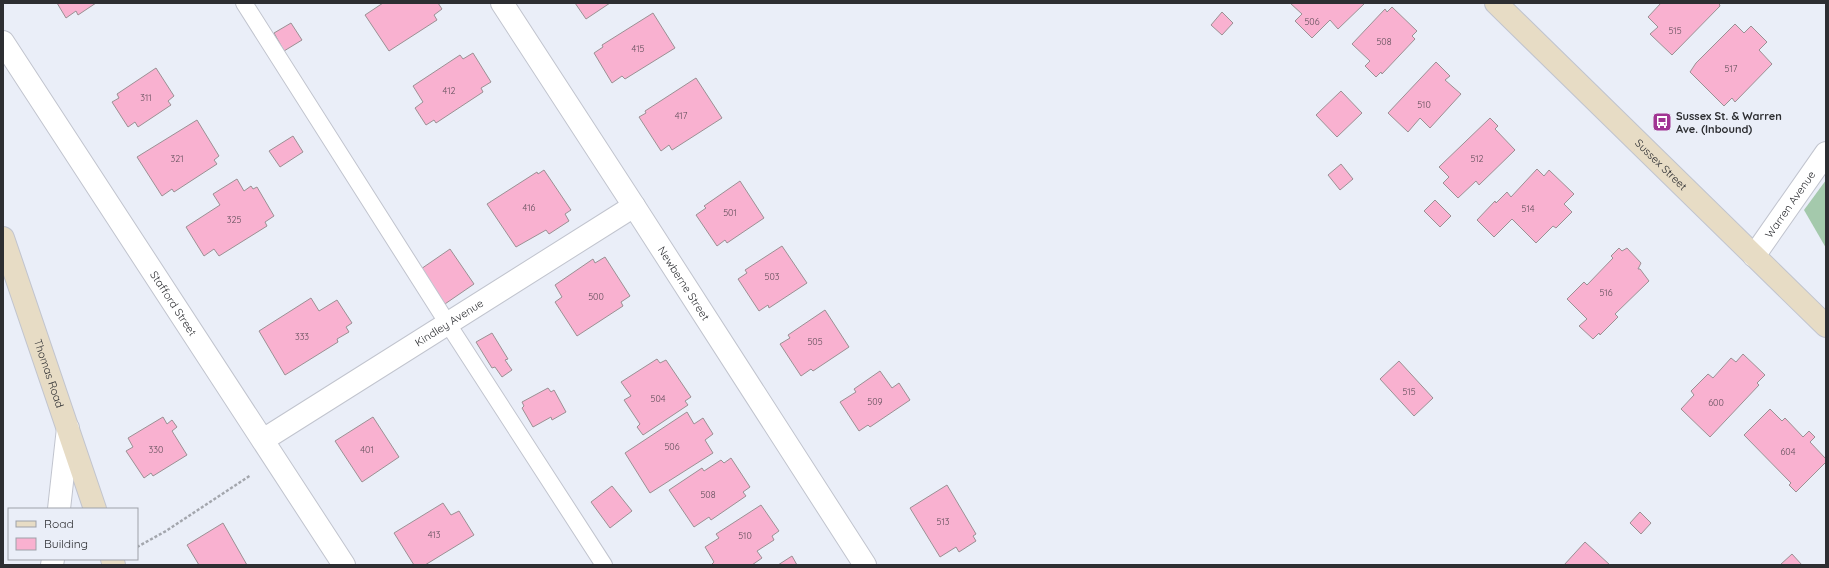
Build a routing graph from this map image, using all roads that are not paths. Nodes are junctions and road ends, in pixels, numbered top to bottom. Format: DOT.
graph roads {
  1 [pos="244,3"];
  2 [pos="502,3"];
  3 [pos="1496,3"];
  4 [pos="3,42"];
  5 [pos="1826,153"];
  6 [pos="634,206"];
  7 [pos="3,238"];
  8 [pos="1754,256"];
  9 [pos="448,324"];
  10 [pos="1826,326"];
  11 [pos="68,428"];
  12 [pos="263,440"];
  13 [pos="59,508"];
  14 [pos="95,508"];
  15 [pos="344,565"];
  16 [pos="604,565"];
  17 [pos="864,565"];
  1 -- 9 [label="lane"];
  2 -- 6 [label="street, Newberne Street"];
  3 -- 8 [label="street, Sussex Street"];
  4 -- 12 [label="street, Stafford Street"];
  5 -- 8 [label="street, Warren Avenue"];
  6 -- 9 [label="street, Kindley Avenue"];
  6 -- 17 [label="street, Newberne Street"];
  7 -- 11 [label="street, Thomas Road"];
  8 -- 10 [label="street, Sussex Street"];
  9 -- 12 [label="street, Kindley Avenue"];
  9 -- 16 [label="lane"];
  11 -- 13 [label="street"];
  11 -- 14 [label="street, Thomas Road"];
  12 -- 15 [label="street, Stafford Street"];
}
